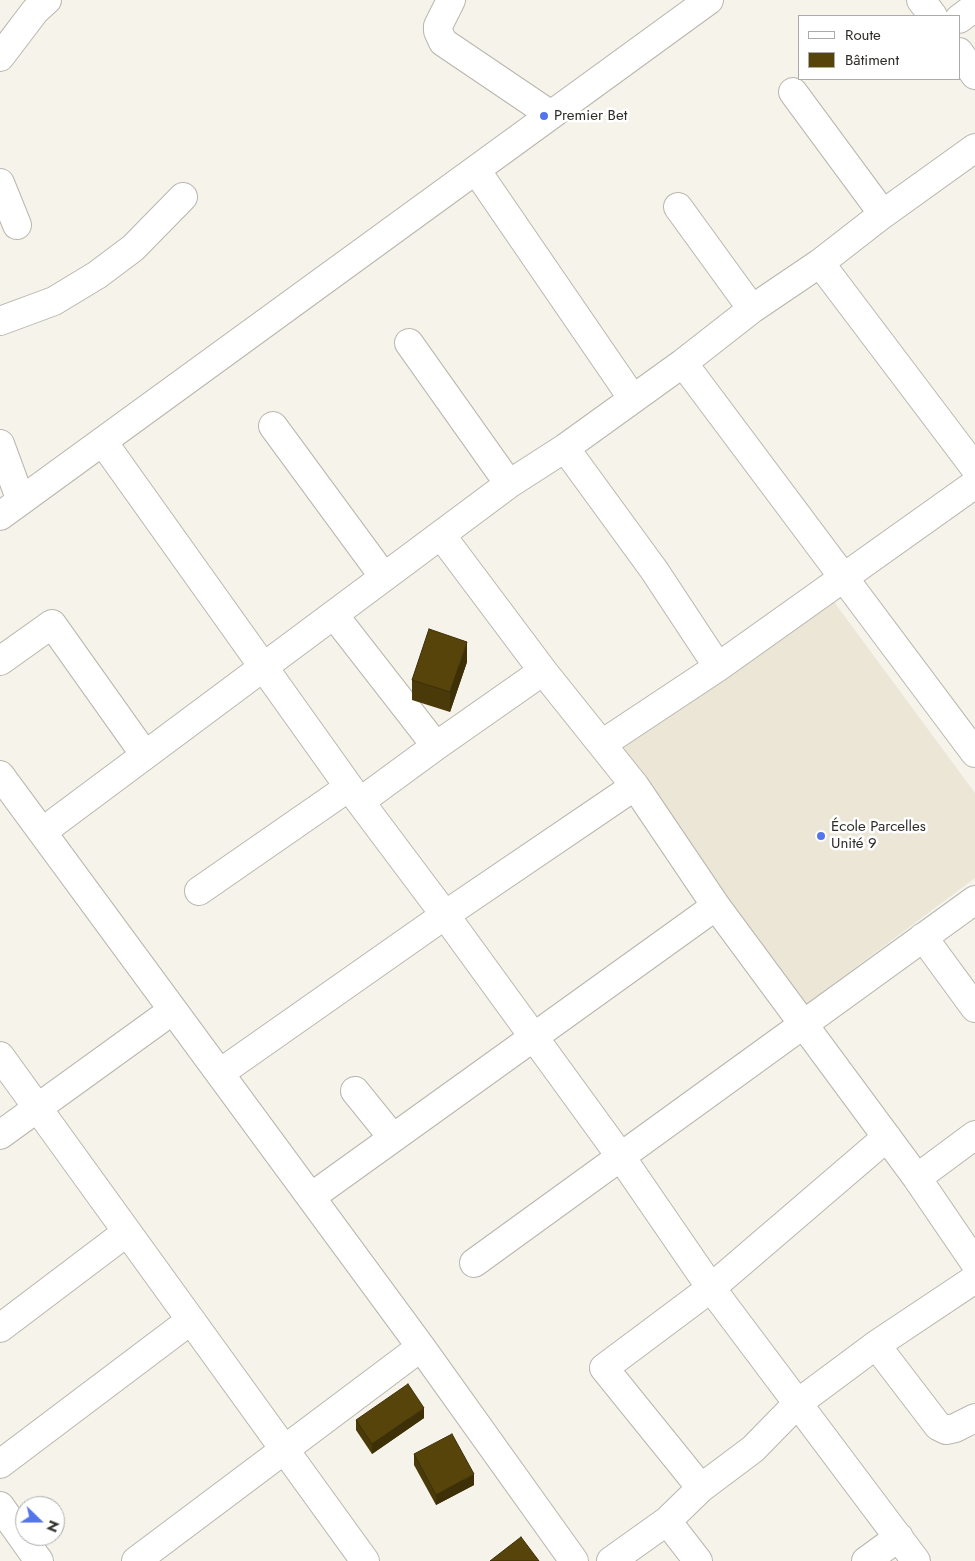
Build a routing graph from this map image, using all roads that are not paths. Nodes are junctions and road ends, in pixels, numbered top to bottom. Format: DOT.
graph roads {
  1 [pos="451,0"];
  2 [pos="709,0"];
  3 [pos="921,0"];
  4 [pos="34,4"];
  5 [pos="975,7"];
  6 [pos="932,15"];
  7 [pos="960,18"];
  8 [pos="960,53"];
  9 [pos="0,57"];
  10 [pos="975,75"];
  11 [pos="793,92"];
  12 [pos="551,115"];
  13 [pos="975,148"];
  14 [pos="476,170"];
  15 [pos="0,183"];
  16 [pos="183,197"];
  17 [pos="678,207"];
  18 [pos="883,214"];
  19 [pos="17,225"];
  20 [pos="820,263"];
  21 [pos="752,309"];
  22 [pos="0,321"];
  23 [pos="408,343"];
  24 [pos="683,363"];
  25 [pos="633,399"];
  26 [pos="273,426"];
  27 [pos="103,442"];
  28 [pos="0,444"];
  29 [pos="565,448"];
  30 [pos="975,468"];
  31 [pos="509,484"];
  32 [pos="975,484"];
  33 [pos="11,509"];
  34 [pos="441,535"];
  35 [pos="384,577"];
  36 [pos="843,577"];
  37 [pos="334,615"];
  38 [pos="0,661"];
  39 [pos="264,666"];
  40 [pos="718,667"];
  41 [pos="543,671"];
  42 [pos="602,744"];
  43 [pos="436,746"];
  44 [pos="975,753"];
  45 [pos="146,755"];
  46 [pos="0,775"];
  47 [pos="635,786"];
  48 [pos="355,794"];
  49 [pos="9,806"];
  50 [pos="42,832"];
  51 [pos="199,891"];
  52 [pos="975,900"];
  53 [pos="716,906"];
  54 [pos="446,915"];
  55 [pos="923,937"];
  56 [pos="975,1008"];
  57 [pos="173,1010"];
  58 [pos="803,1024"];
  59 [pos="534,1036"];
  60 [pos="0,1056"];
  61 [pos="220,1073"];
  62 [pos="355,1091"];
  63 [pos="37,1108"];
  64 [pos="0,1135"];
  65 [pos="975,1135"];
  66 [pos="393,1138"];
  67 [pos="887,1138"];
  68 [pos="622,1157"];
  69 [pos="918,1178"];
  70 [pos="311,1197"];
  71 [pos="128,1232"];
  72 [pos="474,1263"];
  73 [pos="975,1263"];
  74 [pos="975,1279"];
  75 [pos="711,1288"];
  76 [pos="191,1320"];
  77 [pos="0,1328"];
  78 [pos="876,1345"];
  79 [pos="421,1347"];
  80 [pos="798,1403"];
  81 [pos="975,1418"];
  82 [pos="284,1449"];
  83 [pos="0,1464"];
  84 [pos="701,1488"];
  85 [pos="0,1506"];
  86 [pos="667,1521"];
  87 [pos="898,1536"];
  88 [pos="39,1561"];
  89 [pos="136,1561"];
  90 [pos="365,1561"];
  91 [pos="574,1561"];
  92 [pos="611,1561"];
  93 [pos="698,1561"];
  94 [pos="866,1561"];
  95 [pos="916,1561"];
  1 -- 12 [label="street"];
  2 -- 12 [label="street"];
  3 -- 6 [label="street"];
  4 -- 9 [label="street"];
  5 -- 7 [label="street"];
  8 -- 10 [label="street"];
  11 -- 18 [label="street"];
  12 -- 14 [label="street"];
  13 -- 18 [label="street"];
  14 -- 25 [label="street"];
  14 -- 27 [label="street"];
  15 -- 19 [label="street"];
  16 -- 22 [label="street"];
  17 -- 21 [label="street"];
  18 -- 20 [label="street"];
  20 -- 21 [label="street"];
  20 -- 30 [label="street"];
  21 -- 24 [label="street"];
  23 -- 31 [label="street"];
  24 -- 25 [label="street"];
  24 -- 36 [label="street"];
  25 -- 29 [label="street"];
  26 -- 35 [label="street"];
  27 -- 33 [label="street"];
  27 -- 39 [label="street"];
  28 -- 33 [label="street"];
  29 -- 31 [label="street"];
  29 -- 40 [label="street"];
  31 -- 34 [label="street"];
  32 -- 36 [label="street"];
  34 -- 35 [label="street"];
  34 -- 41 [label="street"];
  35 -- 37 [label="street"];
  36 -- 40 [label="street"];
  36 -- 44 [label="street"];
  37 -- 39 [label="street"];
  37 -- 43 [label="street"];
  38 -- 45 [label="street"];
  39 -- 45 [label="street"];
  39 -- 48 [label="street"];
  40 -- 42 [label="street"];
  41 -- 42 [label="street"];
  41 -- 43 [label="street"];
  42 -- 47 [label="street"];
  43 -- 48 [label="street"];
  45 -- 50 [label="street"];
  46 -- 49 [label="street"];
  47 -- 53 [label="street"];
  47 -- 54 [label="street"];
  48 -- 51 [label="street"];
  48 -- 54 [label="street"];
  49 -- 50 [label="street"];
  50 -- 57 [label="street"];
  52 -- 55 [label="street"];
  53 -- 58 [label="street"];
  53 -- 59 [label="street"];
  54 -- 59 [label="street"];
  54 -- 61 [label="street"];
  55 -- 56 [label="street"];
  55 -- 58 [label="street"];
  57 -- 61 [label="street"];
  57 -- 63 [label="street"];
  58 -- 67 [label="street"];
  58 -- 68 [label="street"];
  59 -- 66 [label="street"];
  59 -- 68 [label="street"];
  60 -- 63 [label="street"];
  61 -- 70 [label="street"];
  62 -- 66 [label="street"];
  63 -- 64 [label="street"];
  63 -- 71 [label="street"];
  65 -- 69 [label="street"];
  66 -- 70 [label="street"];
  67 -- 69 [label="street"];
  67 -- 75 [label="street"];
  68 -- 72 [label="street"];
  68 -- 75 [label="street"];
  69 -- 73 [label="street"];
  70 -- 79 [label="street"];
  71 -- 76 [label="street"];
  71 -- 77 [label="street"];
  74 -- 78 [label="street"];
  75 -- 80 [label="street"];
  75 -- 84 [label="street"];
  76 -- 82 [label="street"];
  76 -- 83 [label="street"];
  78 -- 80 [label="street"];
  78 -- 81 [label="street"];
  79 -- 82 [label="street"];
  79 -- 91 [label="street"];
  80 -- 84 [label="street"];
  80 -- 87 [label="street"];
  82 -- 89 [label="street"];
  82 -- 90 [label="street"];
  84 -- 86 [label="street"];
  85 -- 88 [label="street"];
  86 -- 92 [label="street"];
  86 -- 93 [label="street"];
  87 -- 94 [label="street"];
  87 -- 95 [label="street"];
}
